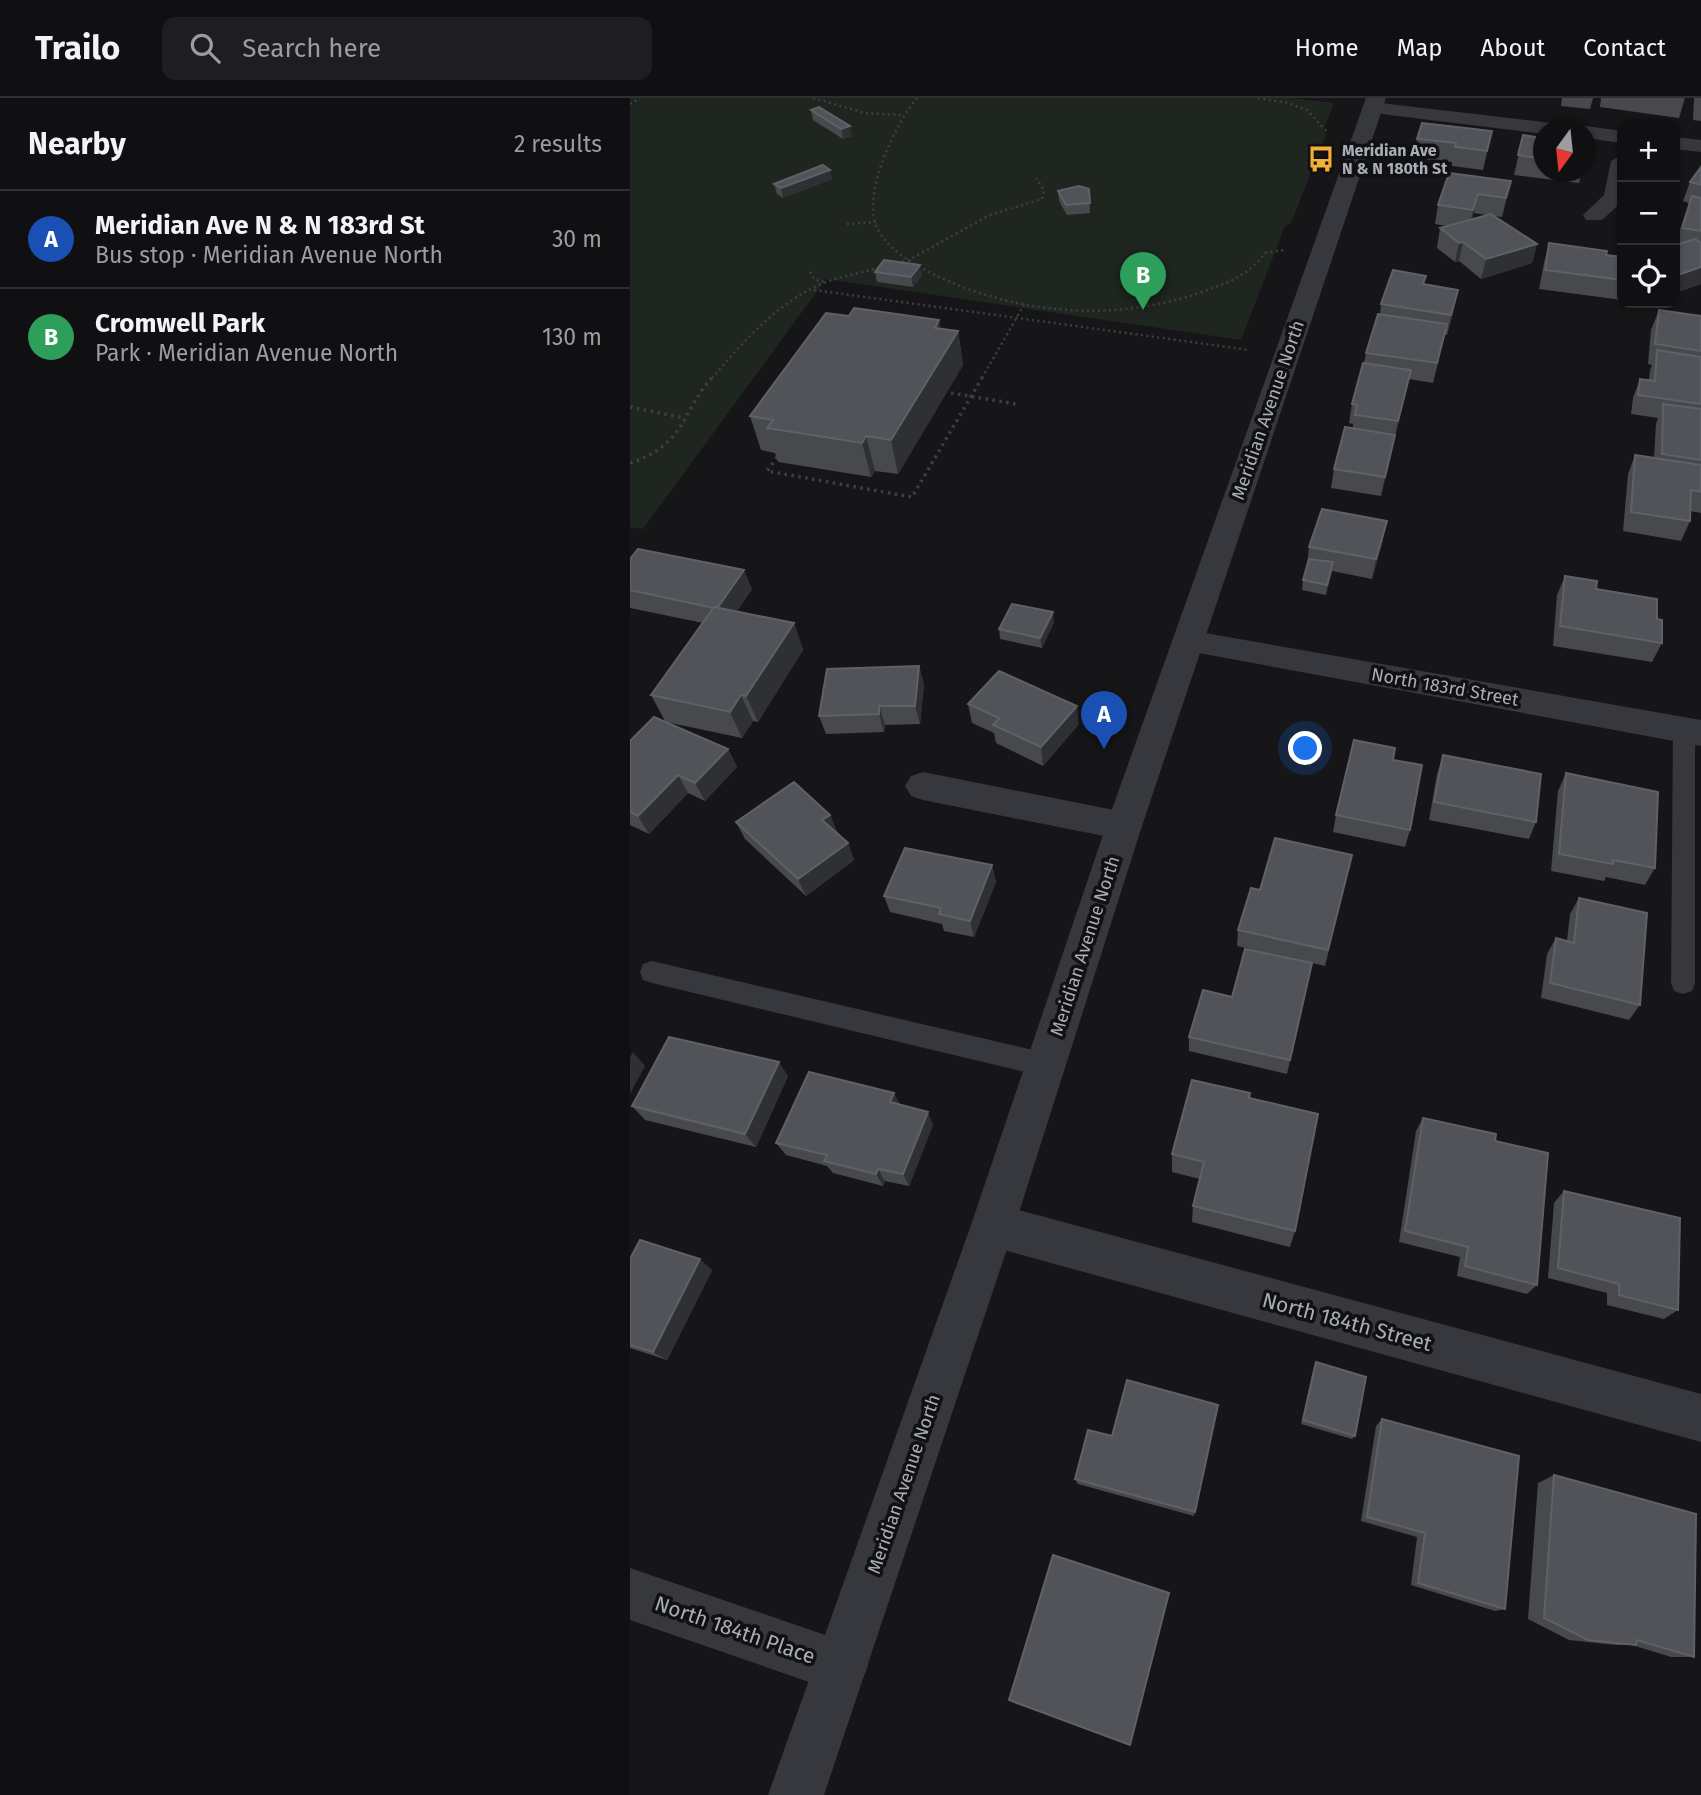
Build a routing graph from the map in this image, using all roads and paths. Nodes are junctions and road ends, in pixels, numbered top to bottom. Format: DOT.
graph roads {
  1 [pos="640,98"];
  2 [pos="813,98"];
  3 [pos="917,98"];
  4 [pos="1258,98"];
  5 [pos="1374,103"];
  6 [pos="630,104"];
  7 [pos="901,116"];
  8 [pos="1533,126"];
  9 [pos="1596,133"];
  10 [pos="1332,134"];
  11 [pos="1617,136"];
  12 [pos="1680,144"];
  13 [pos="1701,146"];
  14 [pos="1036,178"];
  15 [pos="1618,182"];
  16 [pos="1594,215"];
  17 [pos="876,222"];
  18 [pos="847,224"];
  19 [pos="1322,253"];
  20 [pos="909,260"];
  21 [pos="896,264"];
  22 [pos="883,267"];
  23 [pos="810,272"];
  24 [pos="827,282"];
  25 [pos="813,290"];
  26 [pos="1025,303"];
  27 [pos="1015,319"];
  28 [pos="1287,356"];
  29 [pos="951,393"];
  30 [pos="970,396"];
  31 [pos="1016,404"];
  32 [pos="630,407"];
  33 [pos="685,418"];
  34 [pos="777,457"];
  35 [pos="630,463"];
  36 [pos="1188,641"];
  37 [pos="1692,731"];
  38 [pos="923,786"];
  39 [pos="1125,826"];
  40 [pos="652,972"];
  41 [pos="1683,983"];
  42 [pos="1046,1065"];
  43 [pos="993,1225"];
  44 [pos="1701,1418"];
  45 [pos="630,1594"];
  46 [pos="841,1666"];
  47 [pos="796,1795"];
  1 -- 6 [label="path"];
  2 -- 7 [label="path"];
  3 -- 7 [label="path"];
  4 -- 10 [label="path"];
  5 -- 8 [label="street"];
  5 -- 19 [label="street, Meridian Avenue North"];
  7 -- 17 [label="path"];
  9 -- 11 [label="street"];
  12 -- 13 [label="street"];
  14 -- 20 [label="path"];
  15 -- 16 [label="street"];
  17 -- 18 [label="path"];
  17 -- 20 [label="path"];
  19 -- 26 [label="path"];
  19 -- 28 [label="street, Meridian Avenue North"];
  20 -- 21 [label="path"];
  20 -- 26 [label="path"];
  22 -- 24 [label="path"];
  23 -- 24 [label="path"];
  24 -- 25 [label="path"];
  25 -- 27 [label="path"];
  25 -- 33 [label="path"];
  26 -- 27 [label="path"];
  27 -- 28 [label="path"];
  27 -- 30 [label="path"];
  28 -- 36 [label="street, Meridian Avenue North"];
  29 -- 30 [label="path"];
  30 -- 31 [label="path"];
  30 -- 34 [label="path"];
  32 -- 33 [label="path"];
  33 -- 35 [label="path"];
  36 -- 37 [label="street, North 183rd Street"];
  36 -- 39 [label="street, Meridian Avenue North"];
  37 -- 41 [label="lane"];
  38 -- 39 [label="street"];
  39 -- 42 [label="street, Meridian Avenue North"];
  40 -- 42 [label="lane"];
  42 -- 43 [label="street, Meridian Avenue North"];
  43 -- 44 [label="street, North 184th Street"];
  43 -- 46 [label="street, Meridian Avenue North"];
  45 -- 46 [label="street, North 184th Place"];
  46 -- 47 [label="street, Meridian Avenue North"];
}
